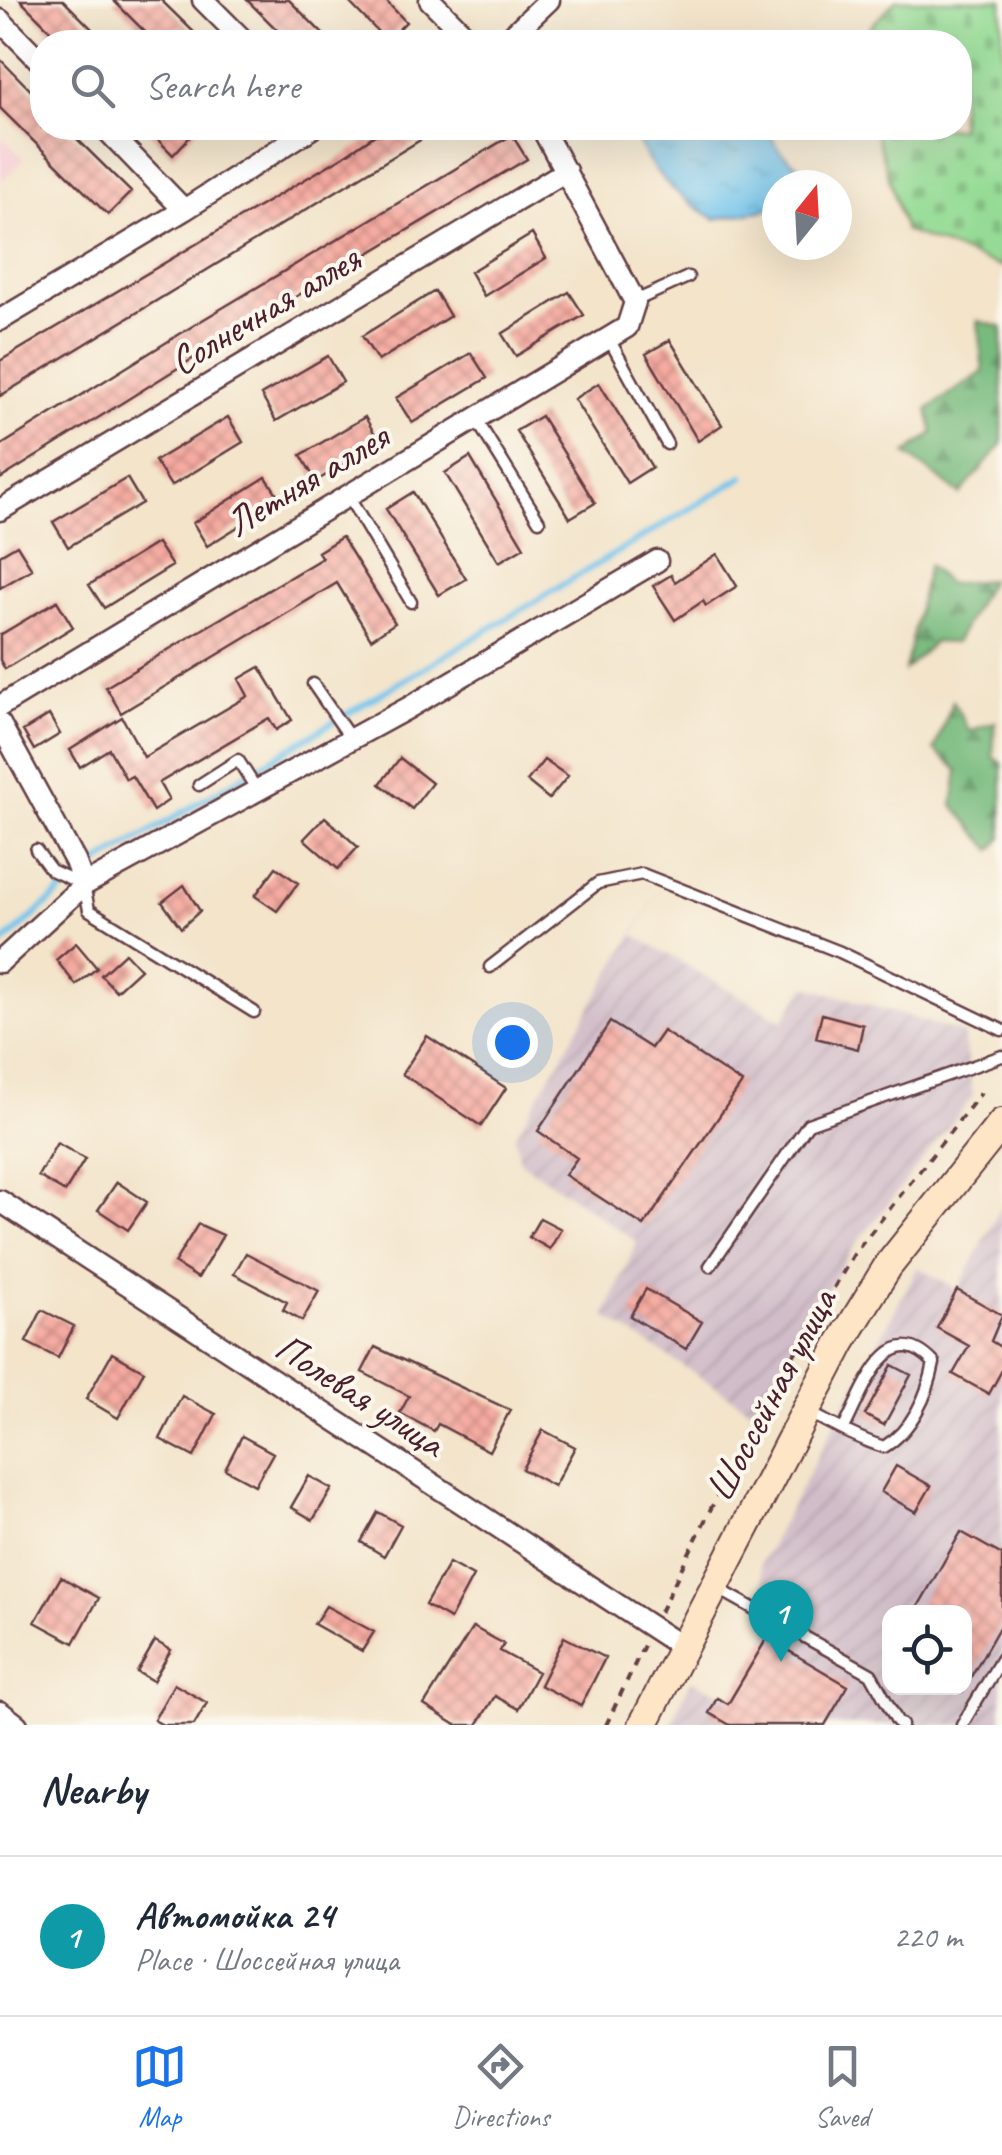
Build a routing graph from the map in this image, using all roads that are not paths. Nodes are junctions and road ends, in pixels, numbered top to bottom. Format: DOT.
graph roads {
  1 [pos="204,0"];
  2 [pos="430,0"];
  3 [pos="549,0"];
  4 [pos="0,20"];
  5 [pos="234,30"];
  6 [pos="460,30"];
  7 [pos="518,30"];
  8 [pos="30,51"];
  9 [pos="116,140"];
  10 [pos="293,140"];
  11 [pos="549,140"];
  12 [pos="566,171"];
  13 [pos="184,210"];
  14 [pos="688,276"];
  15 [pos="634,302"];
  16 [pos="0,320"];
  17 [pos="609,339"];
  18 [pos="476,419"];
  19 [pos="667,444"];
  20 [pos="348,496"];
  21 [pos="0,510"];
  22 [pos="539,521"];
  23 [pos="658,561"];
  24 [pos="412,602"];
  25 [pos="313,684"];
  26 [pos="0,706"];
  27 [pos="0,724"];
  28 [pos="351,739"];
  29 [pos="199,784"];
  30 [pos="258,790"];
  31 [pos="36,850"];
  32 [pos="84,885"];
  33 [pos="0,962"];
  34 [pos="490,966"];
  35 [pos="254,1012"];
  36 [pos="1002,1030"];
  37 [pos="1002,1056"];
  38 [pos="1002,1124"];
  39 [pos="0,1201"];
  40 [pos="710,1266"];
  41 [pos="806,1411"];
  42 [pos="842,1430"];
  43 [pos="714,1587"];
  44 [pos="682,1647"];
  45 [pos="1002,1658"];
  46 [pos="0,1712"];
  47 [pos="16,1725"];
  48 [pos="643,1725"];
  49 [pos="902,1725"];
  50 [pos="962,1725"];
  1 -- 5 [label="street"];
  2 -- 6 [label="street"];
  3 -- 7 [label="street"];
  4 -- 8 [label="street"];
  9 -- 13 [label="street"];
  10 -- 13 [label="street"];
  11 -- 12 [label="street"];
  12 -- 15 [label="street"];
  12 -- 21 [label="street, Солнечная аллея"];
  13 -- 16 [label="street"];
  14 -- 15 [label="lane"];
  15 -- 17 [label="street, Летняя аллея"];
  17 -- 18 [label="street, Летняя аллея"];
  17 -- 19 [label="lane"];
  18 -- 20 [label="street, Летняя аллея"];
  18 -- 22 [label="lane"];
  20 -- 24 [label="lane"];
  20 -- 26 [label="street, Летняя аллея"];
  23 -- 28 [label="street"];
  25 -- 28 [label="lane"];
  27 -- 32 [label="street"];
  28 -- 30 [label="street"];
  29 -- 30 [label="lane"];
  30 -- 32 [label="street"];
  31 -- 32 [label="lane"];
  32 -- 33 [label="street"];
  32 -- 35 [label="lane"];
  34 -- 36 [label="lane"];
  37 -- 40 [label="lane"];
  38 -- 41 [label="main road, Шоссейная улица"];
  39 -- 44 [label="street, Полевая улица"];
  41 -- 42 [label="lane"];
  41 -- 43 [label="main road, Шоссейная улица"];
  42 -- 42 [label="lane"];
  43 -- 44 [label="main road, Шоссейная улица"];
  43 -- 49 [label="lane"];
  44 -- 48 [label="main road, Шоссейная улица"];
  45 -- 50 [label="lane"];
  46 -- 47 [label="street"];
}
